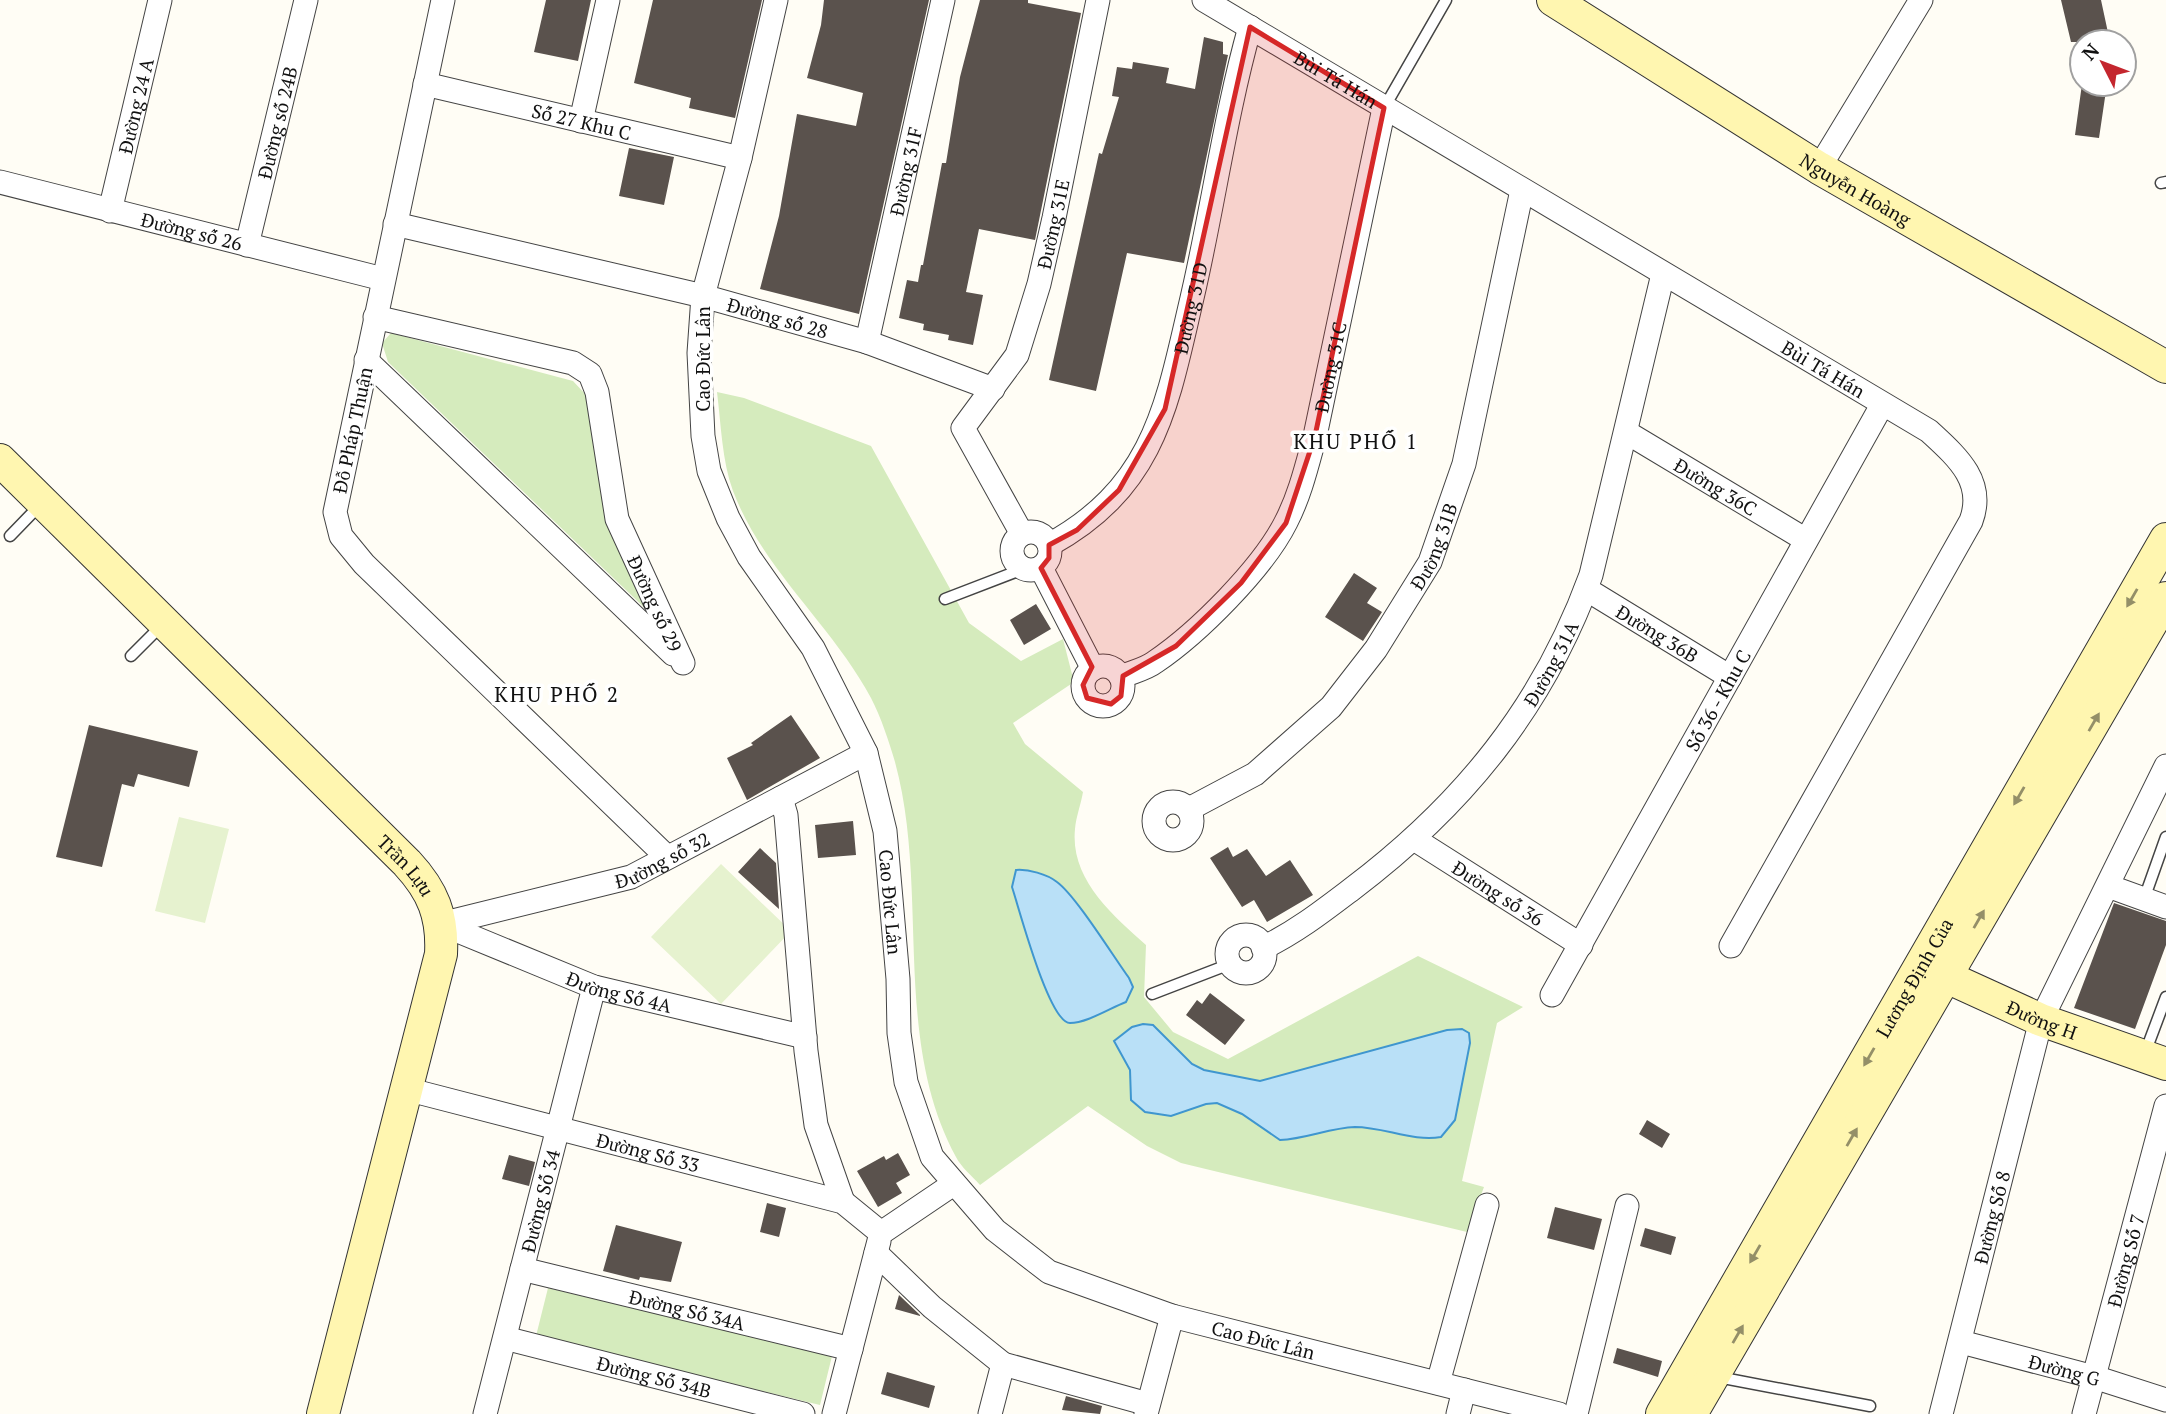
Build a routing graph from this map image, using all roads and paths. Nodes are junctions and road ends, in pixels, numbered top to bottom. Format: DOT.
graph roads {
  1 [pos="160,0"];
  2 [pos="306,0"];
  3 [pos="443,0"];
  4 [pos="608,0"];
  5 [pos="776,0"];
  6 [pos="943,0"];
  7 [pos="1098,0"];
  8 [pos="1204,0"];
  9 [pos="1446,0"];
  10 [pos="1553,0"];
  11 [pos="1921,0"];
  12 [pos="1250,27"];
  13 [pos="425,84"];
  14 [pos="1384,108"];
  15 [pos="581,121"];
  16 [pos="740,158"];
  17 [pos="1819,168"];
  18 [pos="0,182"];
  19 [pos="1522,190"];
  20 [pos="110,211"];
  21 [pos="395,224"];
  22 [pos="247,245"];
  23 [pos="1663,274"];
  24 [pos="383,279"];
  25 [pos="703,296"];
  26 [pos="375,317"];
  27 [pos="867,342"];
  28 [pos="366,360"];
  29 [pos="2166,367"];
  30 [pos="993,389"];
  31 [pos="1882,405"];
  32 [pos="1626,432"];
  33 [pos="0,460"];
  34 [pos="43,503"];
  35 [pos="1022,534"];
  36 [pos="10,536"];
  37 [pos="2166,539"];
  38 [pos="1806,540"];
  39 [pos="1049,545"];
  40 [pos="1032,568"];
  41 [pos="1586,589"];
  42 [pos="2166,598"];
  43 [pos="945,599"];
  44 [pos="163,623"];
  45 [pos="131,656"];
  46 [pos="1093,669"];
  47 [pos="1121,677"];
  48 [pos="1730,677"];
  49 [pos="866,753"];
  50 [pos="2166,766"];
  51 [pos="781,798"];
  52 [pos="1189,809"];
  53 [pos="2166,837"];
  54 [pos="1414,839"];
  55 [pos="667,858"];
  56 [pos="2108,886"];
  57 [pos="2144,899"];
  58 [pos="2166,906"];
  59 [pos="441,924"];
  60 [pos="1581,946"];
  61 [pos="1731,946"];
  62 [pos="1230,964"];
  63 [pos="1934,972"];
  64 [pos="594,987"];
  65 [pos="1152,995"];
  66 [pos="1552,995"];
  67 [pos="2166,997"];
  68 [pos="2041,1020"];
  69 [pos="804,1037"];
  70 [pos="2155,1060"];
  71 [pos="406,1089"];
  72 [pos="2166,1106"];
  73 [pos="559,1130"];
  74 [pos="953,1185"];
  75 [pos="843,1202"];
  76 [pos="1488,1205"];
  77 [pos="1627,1206"];
  78 [pos="878,1243"];
  79 [pos="522,1269"];
  80 [pos="1172,1316"];
  81 [pos="505,1338"];
  82 [pos="1961,1342"];
  83 [pos="851,1349"];
  84 [pos="1003,1364"];
  85 [pos="1713,1376"];
  86 [pos="2094,1377"];
  87 [pos="1438,1383"];
  88 [pos="1464,1390"];
  89 [pos="2166,1400"];
  90 [pos="1870,1406"];
  91 [pos="1147,1409"];
  92 [pos="323,1414"];
  93 [pos="485,1414"];
  94 [pos="803,1414"];
  95 [pos="834,1414"];
  96 [pos="990,1414"];
  97 [pos="1458,1414"];
  98 [pos="1559,1414"];
  99 [pos="1576,1414"];
  100 [pos="1662,1414"];
  101 [pos="1691,1414"];
  102 [pos="1941,1414"];
  103 [pos="2084,1414"];
  1 -- 20 [label="street, Đường 24 A"];
  2 -- 22 [label="street, Đường số 24B"];
  3 -- 13 [label="street, Đỗ Pháp Thuận"];
  4 -- 15 [label="street"];
  5 -- 16 [label="street, Cao Đức Lân"];
  6 -- 27 [label="street, Đường 31F"];
  7 -- 30 [label="street, Đường 31E"];
  8 -- 12 [label="street, Bùi Tá Hán"];
  9 -- 14 [label="lane"];
  10 -- 17 [label="street, Nguyễn Hoàng"];
  11 -- 17 [label="street"];
  12 -- 14 [label="street, Bùi Tá Hán"];
  12 -- 39 [label="street, Đường 31D"];
  13 -- 15 [label="street, Số 27 Khu C"];
  13 -- 21 [label="street, Đỗ Pháp Thuận"];
  14 -- 19 [label="street, Bùi Tá Hán"];
  14 -- 47 [label="street, Đường 31C"];
  15 -- 16 [label="street, Số 27 Khu C"];
  16 -- 25 [label="street, Cao Đức Lân"];
  17 -- 29 [label="street, Nguyễn Hoàng"];
  18 -- 20 [label="street, Đường số 26"];
  19 -- 23 [label="street, Bùi Tá Hán"];
  19 -- 52 [label="street, Đường 31B"];
  20 -- 22 [label="street, Đường số 26"];
  21 -- 24 [label="street, Đỗ Pháp Thuận"];
  21 -- 25 [label="street, Đường số 28"];
  22 -- 24 [label="street, Đường số 26"];
  23 -- 31 [label="street, Bùi Tá Hán"];
  23 -- 32 [label="street, Đường 31A"];
  24 -- 26 [label="street, Đỗ Pháp Thuận"];
  25 -- 27 [label="street, Đường số 28"];
  25 -- 49 [label="street, Cao Đức Lân"];
  26 -- 28 [label="street, Đỗ Pháp Thuận"];
  26 -- 28 [label="street, Đường số 29"];
  27 -- 30 [label="street, Đường số 28"];
  28 -- 55 [label="street, Đỗ Pháp Thuận"];
  30 -- 35 [label="street, Đường 31E"];
  31 -- 38 [label="street, Số 36 - Khu C"];
  31 -- 61 [label="street, Bùi Tá Hán"];
  32 -- 38 [label="street, Đường 36C"];
  32 -- 41 [label="street, Đường 31A"];
  33 -- 34 [label="street, Trần Lựu"];
  34 -- 36 [label="lane"];
  34 -- 44 [label="street, Trần Lựu"];
  35 -- 39 [label="street"];
  35 -- 40 [label="street"];
  37 -- 63 [label="street, Lương Định Của, one-way"];
  38 -- 48 [label="street, Số 36 - Khu C"];
  39 -- 40 [label="street"];
  40 -- 43 [label="lane"];
  40 -- 46 [label="street"];
  41 -- 48 [label="street, Đường 36B"];
  41 -- 54 [label="street, Đường 31A"];
  63 -- 42 [label="street, Lương Định Của, one-way"];
  44 -- 45 [label="lane"];
  44 -- 59 [label="street, Trần Lựu"];
  46 -- 47 [label="street"];
  46 -- 47 [label="street"];
  48 -- 60 [label="street, Số 36 - Khu C"];
  49 -- 51 [label="street, Đường số 32"];
  49 -- 74 [label="street, Cao Đức Lân"];
  50 -- 56 [label="street, Đường Số 8"];
  51 -- 55 [label="street, Đường số 32"];
  51 -- 69 [label="street"];
  53 -- 57 [label="lane"];
  54 -- 60 [label="street, Đường số 36"];
  54 -- 62 [label="street, Đường 31A"];
  55 -- 59 [label="street, Đường số 32"];
  56 -- 57 [label="street"];
  56 -- 68 [label="street, Đường Số 8"];
  57 -- 58 [label="street"];
  59 -- 64 [label="street, Đường Số 4A"];
  59 -- 71 [label="street, Trần Lựu"];
  60 -- 66 [label="street, Số 36 - Khu C"];
  62 -- 65 [label="lane"];
  63 -- 68 [label="street, Đường H"];
  85 -- 63 [label="street, Lương Định Của, one-way"];
  63 -- 100 [label="street, Lương Định Của, one-way"];
  64 -- 69 [label="street, Đường Số 4A"];
  64 -- 73 [label="street, Đường Số 34"];
  67 -- 70 [label="lane"];
  68 -- 70 [label="street, Đường H"];
  68 -- 82 [label="street, Đường Số 8"];
  69 -- 75 [label="street"];
  71 -- 73 [label="street, Đường Số 33"];
  71 -- 92 [label="street, Trần Lựu"];
  72 -- 86 [label="street, Đường Số 7"];
  73 -- 75 [label="street, Đường Số 33"];
  73 -- 79 [label="street, Đường Số 34"];
  74 -- 78 [label="street"];
  74 -- 80 [label="street, Cao Đức Lân"];
  75 -- 78 [label="street, Đường Số 33"];
  76 -- 87 [label="street"];
  77 -- 99 [label="street"];
  78 -- 83 [label="street"];
  78 -- 84 [label="street, Đường Số 33"];
  79 -- 81 [label="street, Đường Số 34"];
  79 -- 83 [label="street, Đường Số 34A"];
  80 -- 87 [label="street, Cao Đức Lân"];
  80 -- 91 [label="street"];
  81 -- 93 [label="street, Đường Số 34"];
  81 -- 94 [label="street, Đường Số 34B"];
  82 -- 86 [label="street, Đường G"];
  82 -- 102 [label="street, Đường Số 8"];
  83 -- 95 [label="street"];
  84 -- 91 [label="street"];
  84 -- 96 [label="street"];
  85 -- 90 [label="lane"];
  85 -- 101 [label="street, Lương Định Của"];
  86 -- 89 [label="street, Đường G"];
  86 -- 103 [label="street, Đường Số 7"];
  87 -- 88 [label="street, Cao Đức Lân"];
  88 -- 97 [label="street"];
  88 -- 98 [label="street, Cao Đức Lân"];
}
